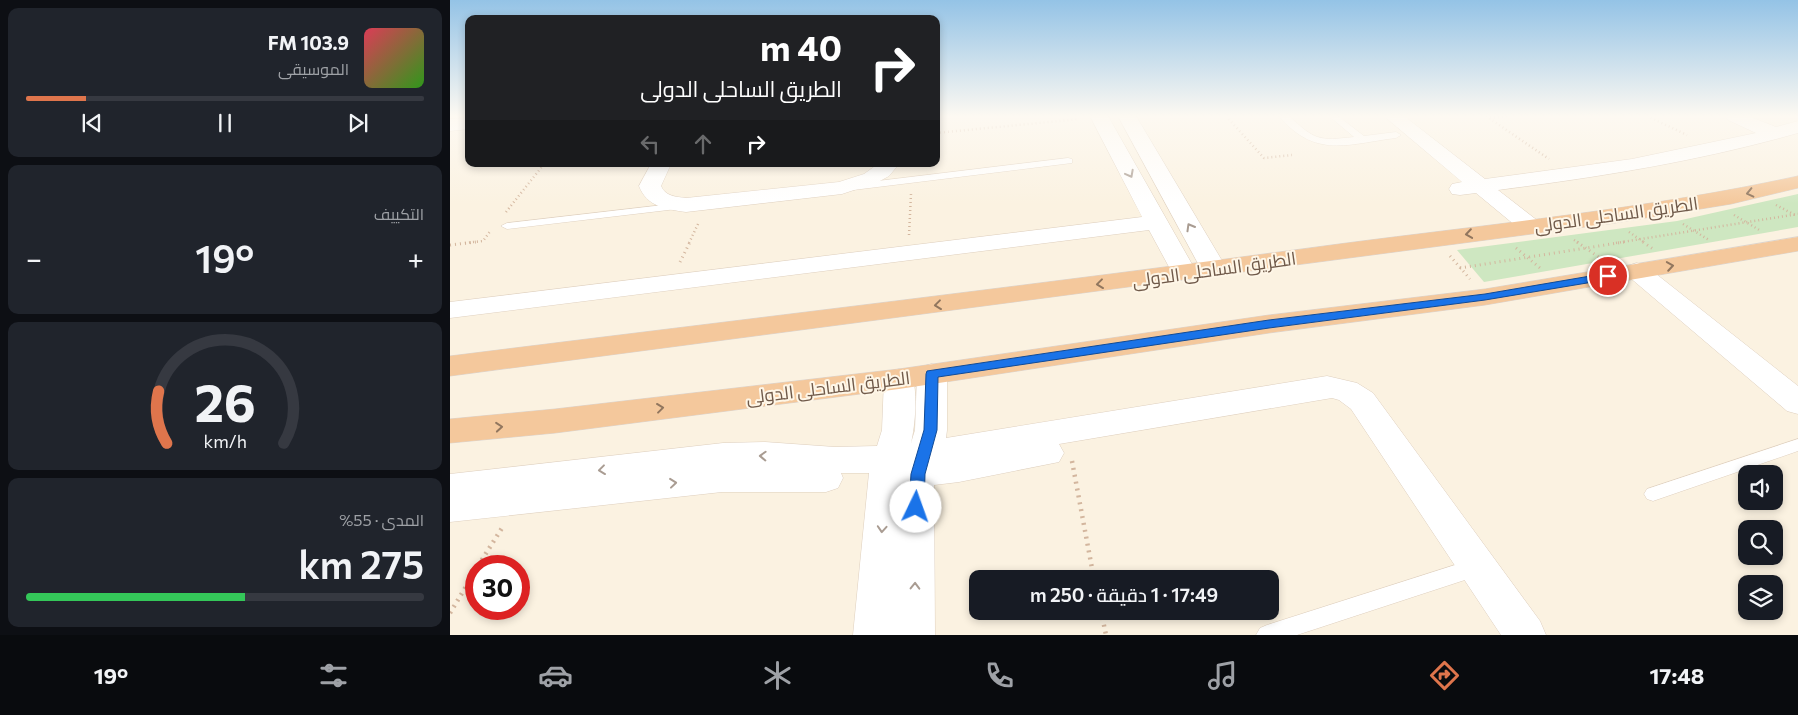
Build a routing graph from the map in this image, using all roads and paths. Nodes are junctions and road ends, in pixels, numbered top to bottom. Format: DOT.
graph roads {
  1 [pos="1116,146"];
  2 [pos="1144,146"];
  3 [pos="1253,146"];
  4 [pos="1415,146"];
  5 [pos="1423,146"];
  6 [pos="1530,146"];
  7 [pos="1709,146"];
  8 [pos="1724,146"];
  9 [pos="1714,148"];
  10 [pos="1292,155"];
  11 [pos="1068,161"];
  12 [pos="660,167"];
  13 [pos="886,167"];
  14 [pos="1571,174"];
  15 [pos="911,180"];
  16 [pos="1798,182"];
  17 [pos="1481,186"];
  18 [pos="842,188"];
  19 [pos="1460,189"];
  20 [pos="1710,201"];
  21 [pos="708,202"];
  22 [pos="686,205"];
  23 [pos="1661,210"];
  24 [pos="1798,214"];
  25 [pos="1608,217"];
  26 [pos="1156,222"];
  27 [pos="1747,222"];
  28 [pos="1541,225"];
  29 [pos="507,226"];
  30 [pos="1500,230"];
  31 [pos="1694,231"];
  32 [pos="1436,239"];
  33 [pos="1640,239"];
  34 [pos="1793,245"];
  35 [pos="1586,248"];
  36 [pos="909,253"];
  37 [pos="1733,255"];
  38 [pos="1528,257"];
  39 [pos="1676,265"];
  40 [pos="1460,268"];
  41 [pos="1214,269"];
  42 [pos="1184,273"];
  43 [pos="1630,273"];
  44 [pos="670,282"];
  45 [pos="1560,284"];
  46 [pos="1485,297"];
  47 [pos="450,310"];
  48 [pos="450,366"];
  49 [pos="932,374"];
  50 [pos="899,378"];
  51 [pos="1362,402"];
  52 [pos="1798,403"];
  53 [pos="450,432"];
  54 [pos="1798,445"];
  55 [pos="1070,449"];
  56 [pos="904,466"];
  57 [pos="450,488"];
  58 [pos="1653,494"];
  59 [pos="519,500"];
  60 [pos="450,507"];
  61 [pos="485,555"];
  62 [pos="1477,567"];
  63 [pos="1092,570"];
  64 [pos="465,588"];
  65 [pos="450,613"];
  66 [pos="1103,620"];
  67 [pos="874,635"];
  68 [pos="914,635"];
  69 [pos="1106,635"];
  70 [pos="1267,635"];
  71 [pos="1526,635"];
  1 -- 26 [label="street, one-way"];
  41 -- 2 [label="street, one-way"];
  3 -- 10 [label="path"];
  4 -- 19 [label="street"];
  5 -- 17 [label="street"];
  6 -- 14 [label="path"];
  7 -- 9 [label="path"];
  8 -- 9 [label="street"];
  9 -- 14 [label="street"];
  11 -- 15 [label="lane"];
  12 -- 22 [label="street"];
  13 -- 18 [label="street"];
  14 -- 17 [label="street"];
  15 -- 18 [label="lane"];
  15 -- 36 [label="path"];
  16 -- 20 [label="highway, الطريق الساحلى الدولى, one-way"];
  17 -- 19 [label="street"];
  17 -- 28 [label="street"];
  18 -- 21 [label="street"];
  19 -- 30 [label="street"];
  20 -- 23 [label="highway, الطريق الساحلى الدولى"];
  20 -- 27 [label="path"];
  21 -- 22 [label="street"];
  21 -- 44 [label="path"];
  22 -- 29 [label="lane"];
  23 -- 25 [label="highway, الطريق الساحلى الدولى"];
  23 -- 31 [label="path"];
  24 -- 27 [label="path"];
  25 -- 28 [label="highway, الطريق الساحلى الدولى"];
  25 -- 33 [label="path"];
  26 -- 36 [label="street"];
  26 -- 42 [label="street"];
  27 -- 31 [label="path"];
  27 -- 34 [label="path"];
  28 -- 30 [label="highway, الطريق الساحلى الدولى"];
  28 -- 35 [label="path"];
  30 -- 32 [label="highway, الطريق الساحلى الدولى, one-way"];
  30 -- 38 [label="path"];
  31 -- 33 [label="path"];
  31 -- 37 [label="path"];
  32 -- 40 [label="path"];
  32 -- 41 [label="highway, الطريق الساحلى الدولى"];
  33 -- 35 [label="path"];
  33 -- 39 [label="path"];
  34 -- 37 [label="highway, الطريق الساحلى الدولى"];
  35 -- 38 [label="path"];
  35 -- 43 [label="path"];
  36 -- 44 [label="street"];
  37 -- 39 [label="highway, الطريق الساحلى الدولى"];
  38 -- 40 [label="path"];
  38 -- 45 [label="path"];
  43 -- 39 [label="highway, الطريق الساحلى الدولى, one-way"];
  40 -- 46 [label="path"];
  41 -- 42 [label="highway, الطريق الساحلى الدولى"];
  42 -- 48 [label="highway, الطريق الساحلى الدولى, one-way"];
  43 -- 45 [label="highway, الطريق الساحلى الدولى"];
  43 -- 52 [label="street"];
  44 -- 47 [label="street"];
  45 -- 46 [label="highway, الطريق الساحلى الدولى"];
  46 -- 49 [label="highway, الطريق الساحلى الدولى"];
  49 -- 50 [label="highway, الطريق الساحلى الدولى"];
  49 -- 56 [label="street"];
  53 -- 50 [label="highway, الطريق الساحلى الدولى, one-way"];
  50 -- 56 [label="street"];
  51 -- 55 [label="street"];
  51 -- 56 [label="street"];
  51 -- 62 [label="street"];
  54 -- 58 [label="lane"];
  55 -- 56 [label="street"];
  55 -- 63 [label="path"];
  56 -- 57 [label="street, one-way"];
  59 -- 56 [label="street, one-way"];
  56 -- 67 [label="street, one-way"];
  68 -- 56 [label="street, one-way"];
  59 -- 60 [label="street"];
  59 -- 61 [label="path"];
  62 -- 70 [label="lane"];
  62 -- 71 [label="street"];
  64 -- 65 [label="path"];
  66 -- 69 [label="path"];
}
